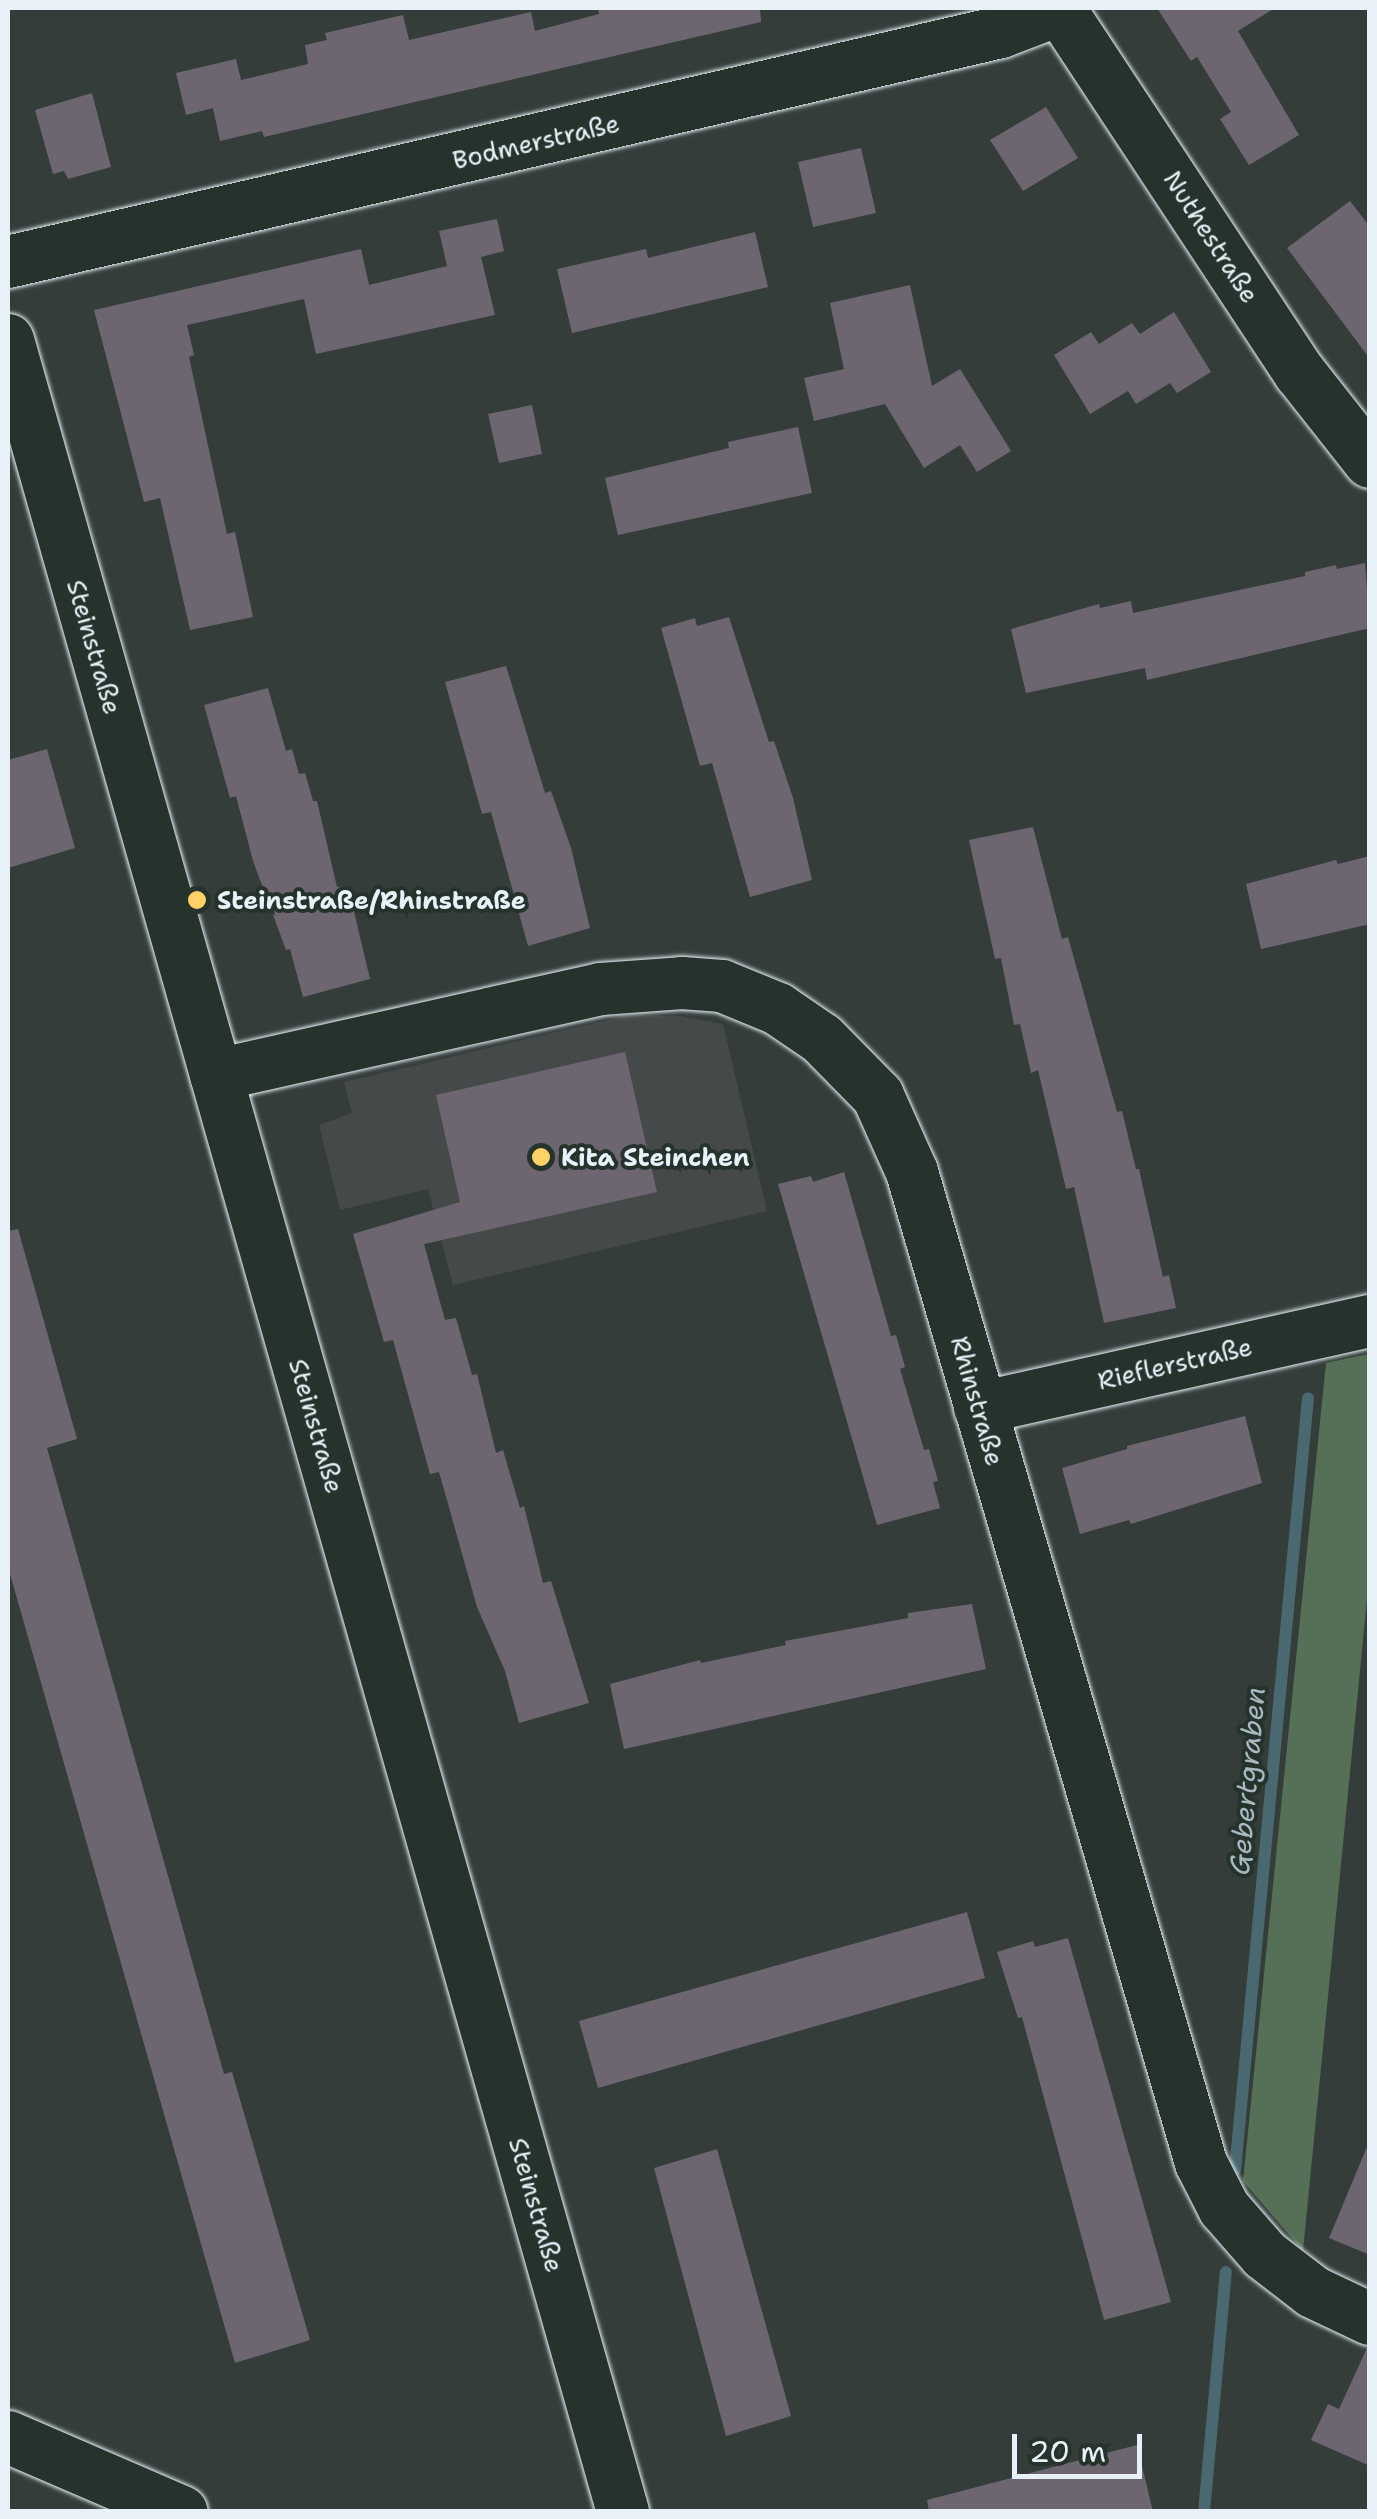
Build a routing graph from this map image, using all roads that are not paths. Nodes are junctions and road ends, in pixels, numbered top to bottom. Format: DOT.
graph roads {
  1 [pos="1060,8"];
  2 [pos="8,262"];
  3 [pos="8,340"];
  4 [pos="1370,462"];
  5 [pos="216,1075"];
  6 [pos="1370,1321"];
  7 [pos="980,1408"];
  8 [pos="1370,2320"];
  9 [pos="8,2437"];
  10 [pos="182,2512"];
  11 [pos="624,2512"];
  1 -- 2 [label="street, Bodmerstraße"];
  1 -- 4 [label="street, Nuthestraße"];
  3 -- 5 [label="street, Steinstraße"];
  5 -- 7 [label="street, Rhinstraße"];
  5 -- 11 [label="street, Steinstraße"];
  6 -- 7 [label="street, Rieflerstraße"];
  7 -- 8 [label="street, Rhinstraße"];
  9 -- 10 [label="street"];
}
